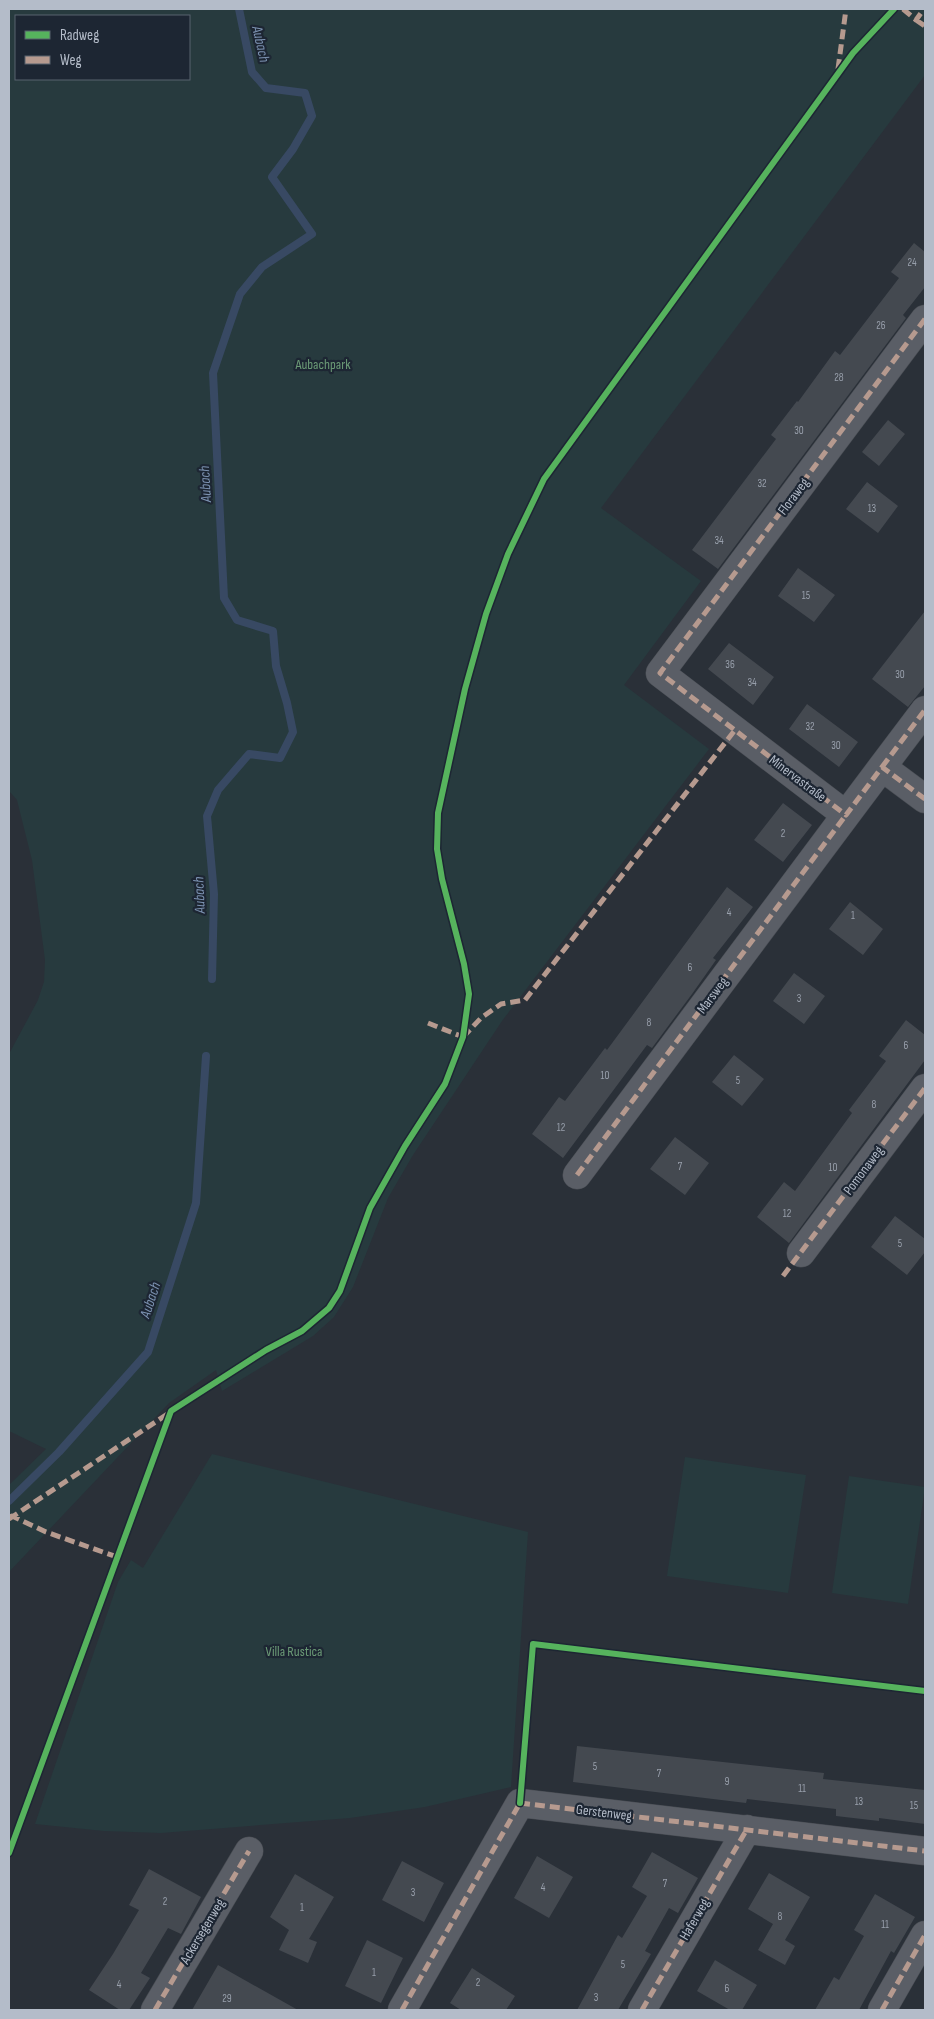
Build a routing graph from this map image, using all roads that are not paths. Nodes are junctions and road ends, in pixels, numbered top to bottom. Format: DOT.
graph roads {
  1 [pos="925,319"];
  2 [pos="660,673"];
  3 [pos="925,710"];
  4 [pos="882,767"];
  5 [pos="925,799"];
  6 [pos="846,815"];
  7 [pos="925,1088"];
  8 [pos="577,1175"];
  9 [pos="800,1253"];
  10 [pos="747,1829"];
  11 [pos="249,1851"];
  12 [pos="925,1851"];
  13 [pos="925,1934"];
  14 [pos="155,2010"];
  15 [pos="402,2010"];
  16 [pos="642,2010"];
  17 [pos="882,2010"];
  1 -- 2 [label="street, Floraweg"];
  2 -- 6 [label="street, Minervastraße"];
  3 -- 4 [label="street"];
  4 -- 5 [label="street"];
  4 -- 6 [label="street"];
  6 -- 8 [label="street, Marsweg"];
  7 -- 9 [label="street, Pomonaweg"];
  10 -- 12 [label="street, Gerstenweg"];
  10 -- 15 [label="street, Gerstenweg"];
  10 -- 16 [label="street, Haferweg"];
  11 -- 14 [label="street, Ackersegenweg"];
  13 -- 17 [label="street"];
}
